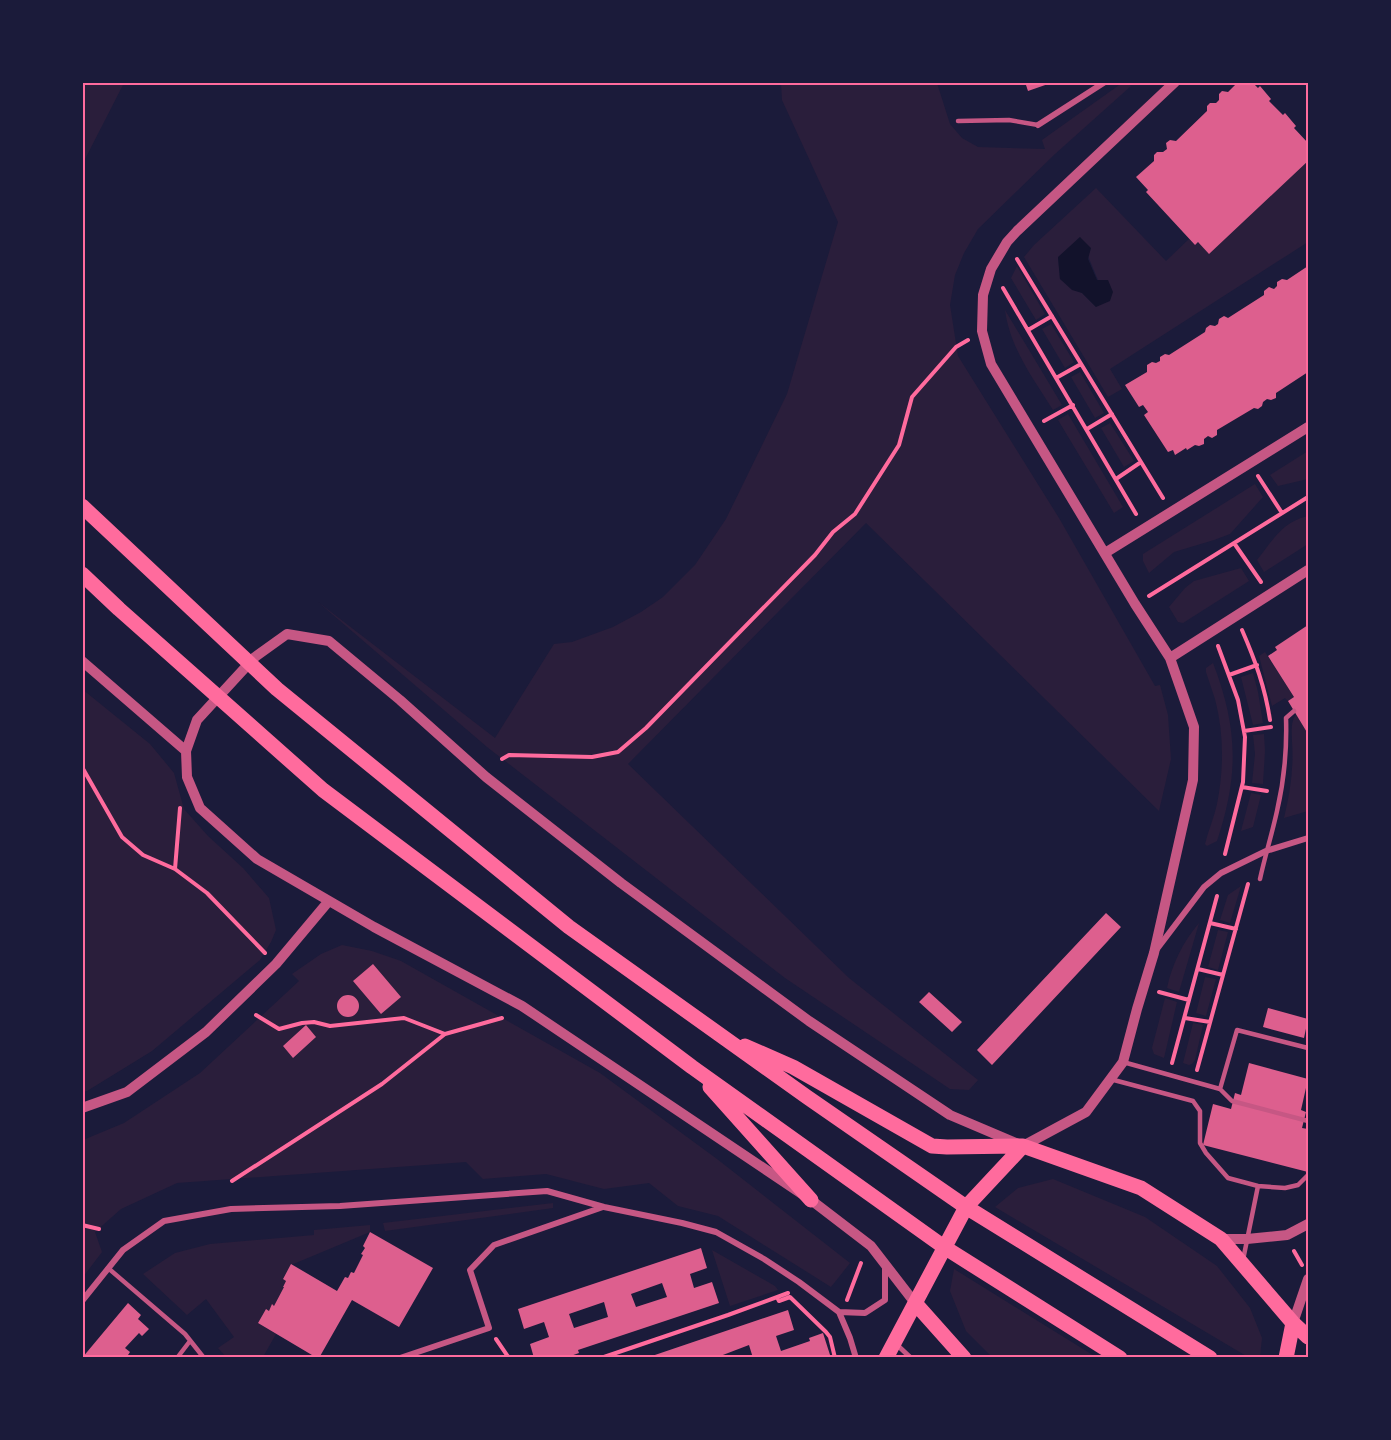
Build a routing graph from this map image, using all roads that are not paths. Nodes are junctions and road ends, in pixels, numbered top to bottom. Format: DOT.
graph roads {
  1 [pos="1104,82"];
  2 [pos="1175,82"];
  3 [pos="958,121"];
  4 [pos="1038,124"];
  5 [pos="1308,427"];
  6 [pos="82,506"];
  7 [pos="1105,553"];
  8 [pos="1308,570"];
  9 [pos="82,574"];
  10 [pos="1170,658"];
  11 [pos="82,660"];
  12 [pos="1294,711"];
  13 [pos="186,751"];
  14 [pos="1308,838"];
  15 [pos="1266,851"];
  16 [pos="1260,879"];
  17 [pos="328,902"];
  18 [pos="1154,952"];
  19 [pos="715,1032"];
  20 [pos="1308,1048"];
  21 [pos="1123,1062"];
  22 [pos="692,1067"];
  23 [pos="1110,1078"];
  24 [pos="1220,1089"];
  25 [pos="82,1108"];
  26 [pos="1308,1121"];
  27 [pos="1023,1146"];
  28 [pos="1308,1175"];
  29 [pos="1258,1186"];
  30 [pos="811,1200"];
  31 [pos="604,1207"];
  32 [pos="966,1207"];
  33 [pos="1308,1224"];
  34 [pos="1221,1239"];
  35 [pos="1247,1239"];
  36 [pos="944,1247"];
  37 [pos="1242,1264"];
  38 [pos="885,1266"];
  39 [pos="108,1268"];
  40 [pos="1308,1279"];
  41 [pos="82,1301"];
  42 [pos="915,1303"];
  43 [pos="839,1312"];
  44 [pos="1293,1323"];
  45 [pos="1308,1337"];
  46 [pos="190,1341"];
  47 [pos="895,1342"];
  48 [pos="177,1358"];
  49 [pos="204,1358"];
  50 [pos="400,1358"];
  51 [pos="856,1358"];
  52 [pos="886,1358"];
  53 [pos="911,1358"];
  54 [pos="964,1358"];
  55 [pos="1120,1358"];
  56 [pos="1210,1358"];
  57 [pos="1286,1358"];
  1 -- 4 [label="street"];
  2 -- 7 [label="street"];
  3 -- 4 [label="lane"];
  5 -- 7 [label="street"];
  6 -- 19 [label="main road"];
  7 -- 10 [label="street"];
  8 -- 10 [label="street"];
  9 -- 22 [label="main road"];
  10 -- 18 [label="street"];
  11 -- 13 [label="street"];
  12 -- 15 [label="lane"];
  13 -- 17 [label="street"];
  13 -- 27 [label="street"];
  14 -- 15 [label="street"];
  15 -- 16 [label="lane"];
  15 -- 18 [label="street"];
  17 -- 25 [label="street"];
  17 -- 30 [label="street"];
  18 -- 21 [label="street"];
  19 -- 27 [label="main road"];
  19 -- 32 [label="main road"];
  20 -- 24 [label="lane"];
  21 -- 23 [label="street"];
  21 -- 24 [label="lane"];
  22 -- 30 [label="main road"];
  22 -- 36 [label="main road"];
  23 -- 27 [label="street"];
  23 -- 29 [label="lane"];
  24 -- 26 [label="lane"];
  27 -- 32 [label="main road"];
  27 -- 34 [label="main road"];
  28 -- 29 [label="lane"];
  29 -- 35 [label="lane"];
  30 -- 38 [label="street"];
  31 -- 39 [label="street"];
  31 -- 43 [label="street"];
  31 -- 50 [label="street"];
  32 -- 36 [label="main road"];
  32 -- 56 [label="main road"];
  33 -- 35 [label="street"];
  34 -- 35 [label="street"];
  34 -- 37 [label="main road"];
  35 -- 37 [label="lane"];
  36 -- 42 [label="main road"];
  36 -- 55 [label="main road"];
  37 -- 44 [label="main road"];
  38 -- 42 [label="street"];
  38 -- 43 [label="street"];
  39 -- 41 [label="street"];
  39 -- 46 [label="lane"];
  40 -- 44 [label="street"];
  42 -- 47 [label="main road"];
  42 -- 54 [label="main road"];
  43 -- 51 [label="street"];
  44 -- 45 [label="main road"];
  44 -- 57 [label="main road"];
  46 -- 48 [label="lane"];
  46 -- 49 [label="lane"];
  47 -- 52 [label="main road"];
  47 -- 53 [label="street"];
}
